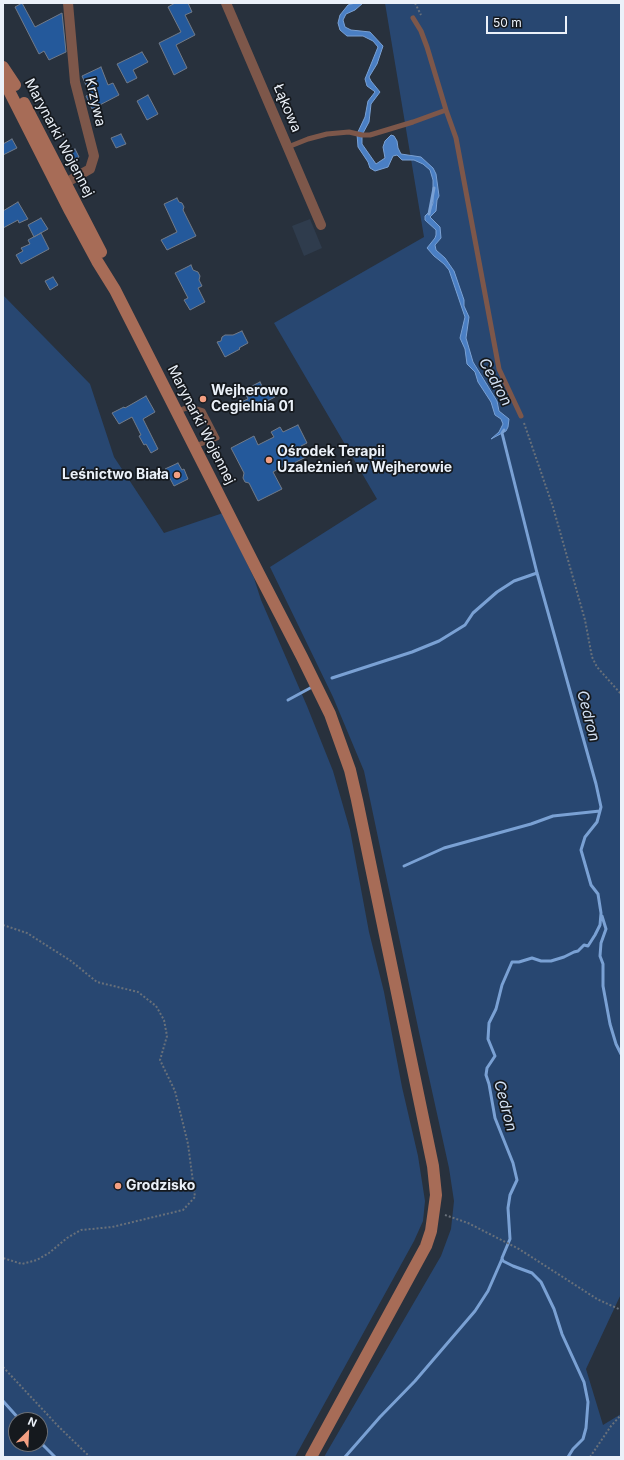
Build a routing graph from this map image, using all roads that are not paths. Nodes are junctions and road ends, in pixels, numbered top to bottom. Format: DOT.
graph roads {
  1 [pos="68,3"];
  2 [pos="226,3"];
  3 [pos="413,18"];
  4 [pos="3,67"];
  5 [pos="3,79"];
  6 [pos="446,110"];
  7 [pos="288,147"];
  8 [pos="62,185"];
  9 [pos="321,225"];
  10 [pos="177,411"];
  11 [pos="522,416"];
  12 [pos="195,446"];
  13 [pos="311,1457"];
  1 -- 8 [label="street, Krzywa"];
  2 -- 7 [label="street, Łąkowa"];
  3 -- 6 [label="lane"];
  4 -- 8 [label="main road, Marynarki Wojennej"];
  5 -- 8 [label="main road, Marynarki Wojennej"];
  6 -- 7 [label="lane"];
  6 -- 11 [label="lane"];
  7 -- 9 [label="street, Łąkowa"];
  8 -- 10 [label="main road, Marynarki Wojennej"];
  10 -- 12 [label="main road, Marynarki Wojennej"];
  10 -- 12 [label="lane"];
  12 -- 13 [label="main road, Marynarki Wojennej"];
}
